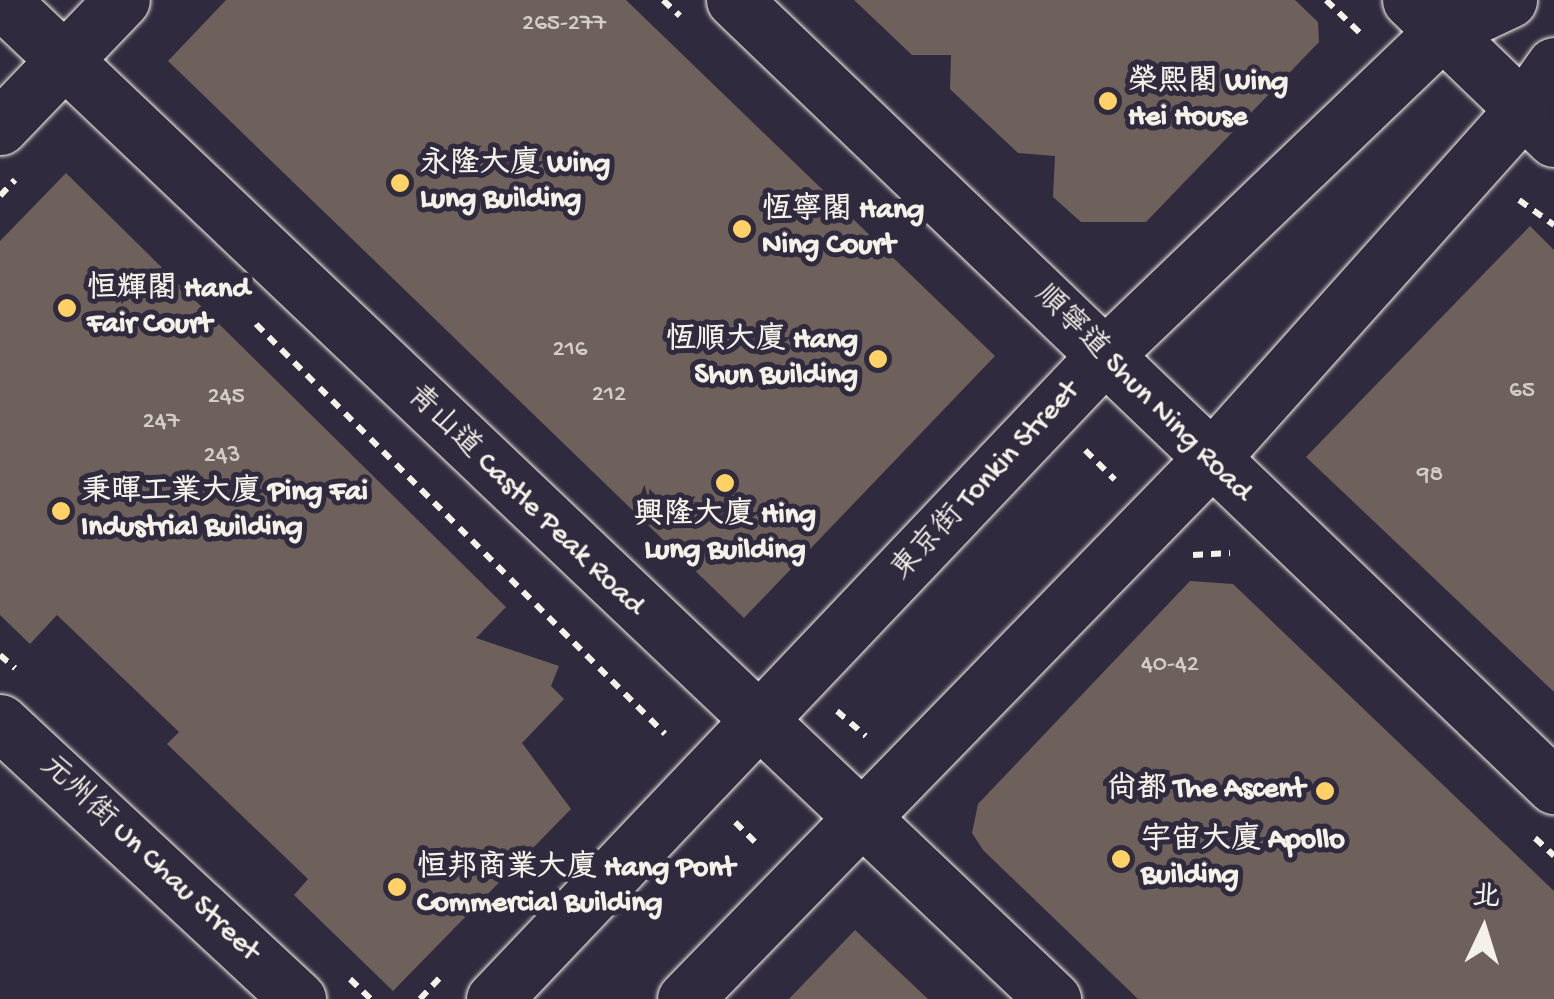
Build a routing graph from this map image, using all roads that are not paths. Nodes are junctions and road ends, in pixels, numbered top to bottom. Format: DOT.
graph roads {
  1 [pos="1,0"];
  2 [pos="122,0"];
  3 [pos="1509,0"];
  4 [pos="712,13"];
  5 [pos="1426,16"];
  6 [pos="64,60"];
  7 [pos="1554,65"];
  8 [pos="1539,124"];
  9 [pos="11,150"];
  10 [pos="1106,354"];
  11 [pos="1207,463"];
  12 [pos="0,722"];
  13 [pos="758,726"];
  14 [pos="1540,808"];
  15 [pos="859,817"];
  16 [pos="298,999"];
  17 [pos="494,999"];
  18 [pos="685,999"];
  19 [pos="1053,999"];
  1 -- 6 [label="street, 青山道 Castle Peak Road"];
  2 -- 6 [label="street"];
  3 -- 5 [label="street, 東京街 Tonkin Street"];
  4 -- 10 [label="street, 順寧道 Shun Ning Road"];
  5 -- 8 [label="street"];
  5 -- 10 [label="street, 東京街 Tonkin Street"];
  6 -- 9 [label="street"];
  6 -- 13 [label="street, 青山道 Castle Peak Road"];
  7 -- 8 [label="street"];
  8 -- 11 [label="street"];
  10 -- 11 [label="street, 順寧道 Shun Ning Road"];
  10 -- 13 [label="street, 東京街 Tonkin Street"];
  11 -- 14 [label="street, 順寧道 Shun Ning Road"];
  11 -- 15 [label="street"];
  12 -- 16 [label="street, 元州街 Un Chau Street"];
  13 -- 15 [label="street, 青山道 Castle Peak Road"];
  13 -- 17 [label="street, 東京街 Tonkin Street"];
  15 -- 18 [label="street"];
  15 -- 19 [label="street, 青山道 Castle Peak Road"];
}
